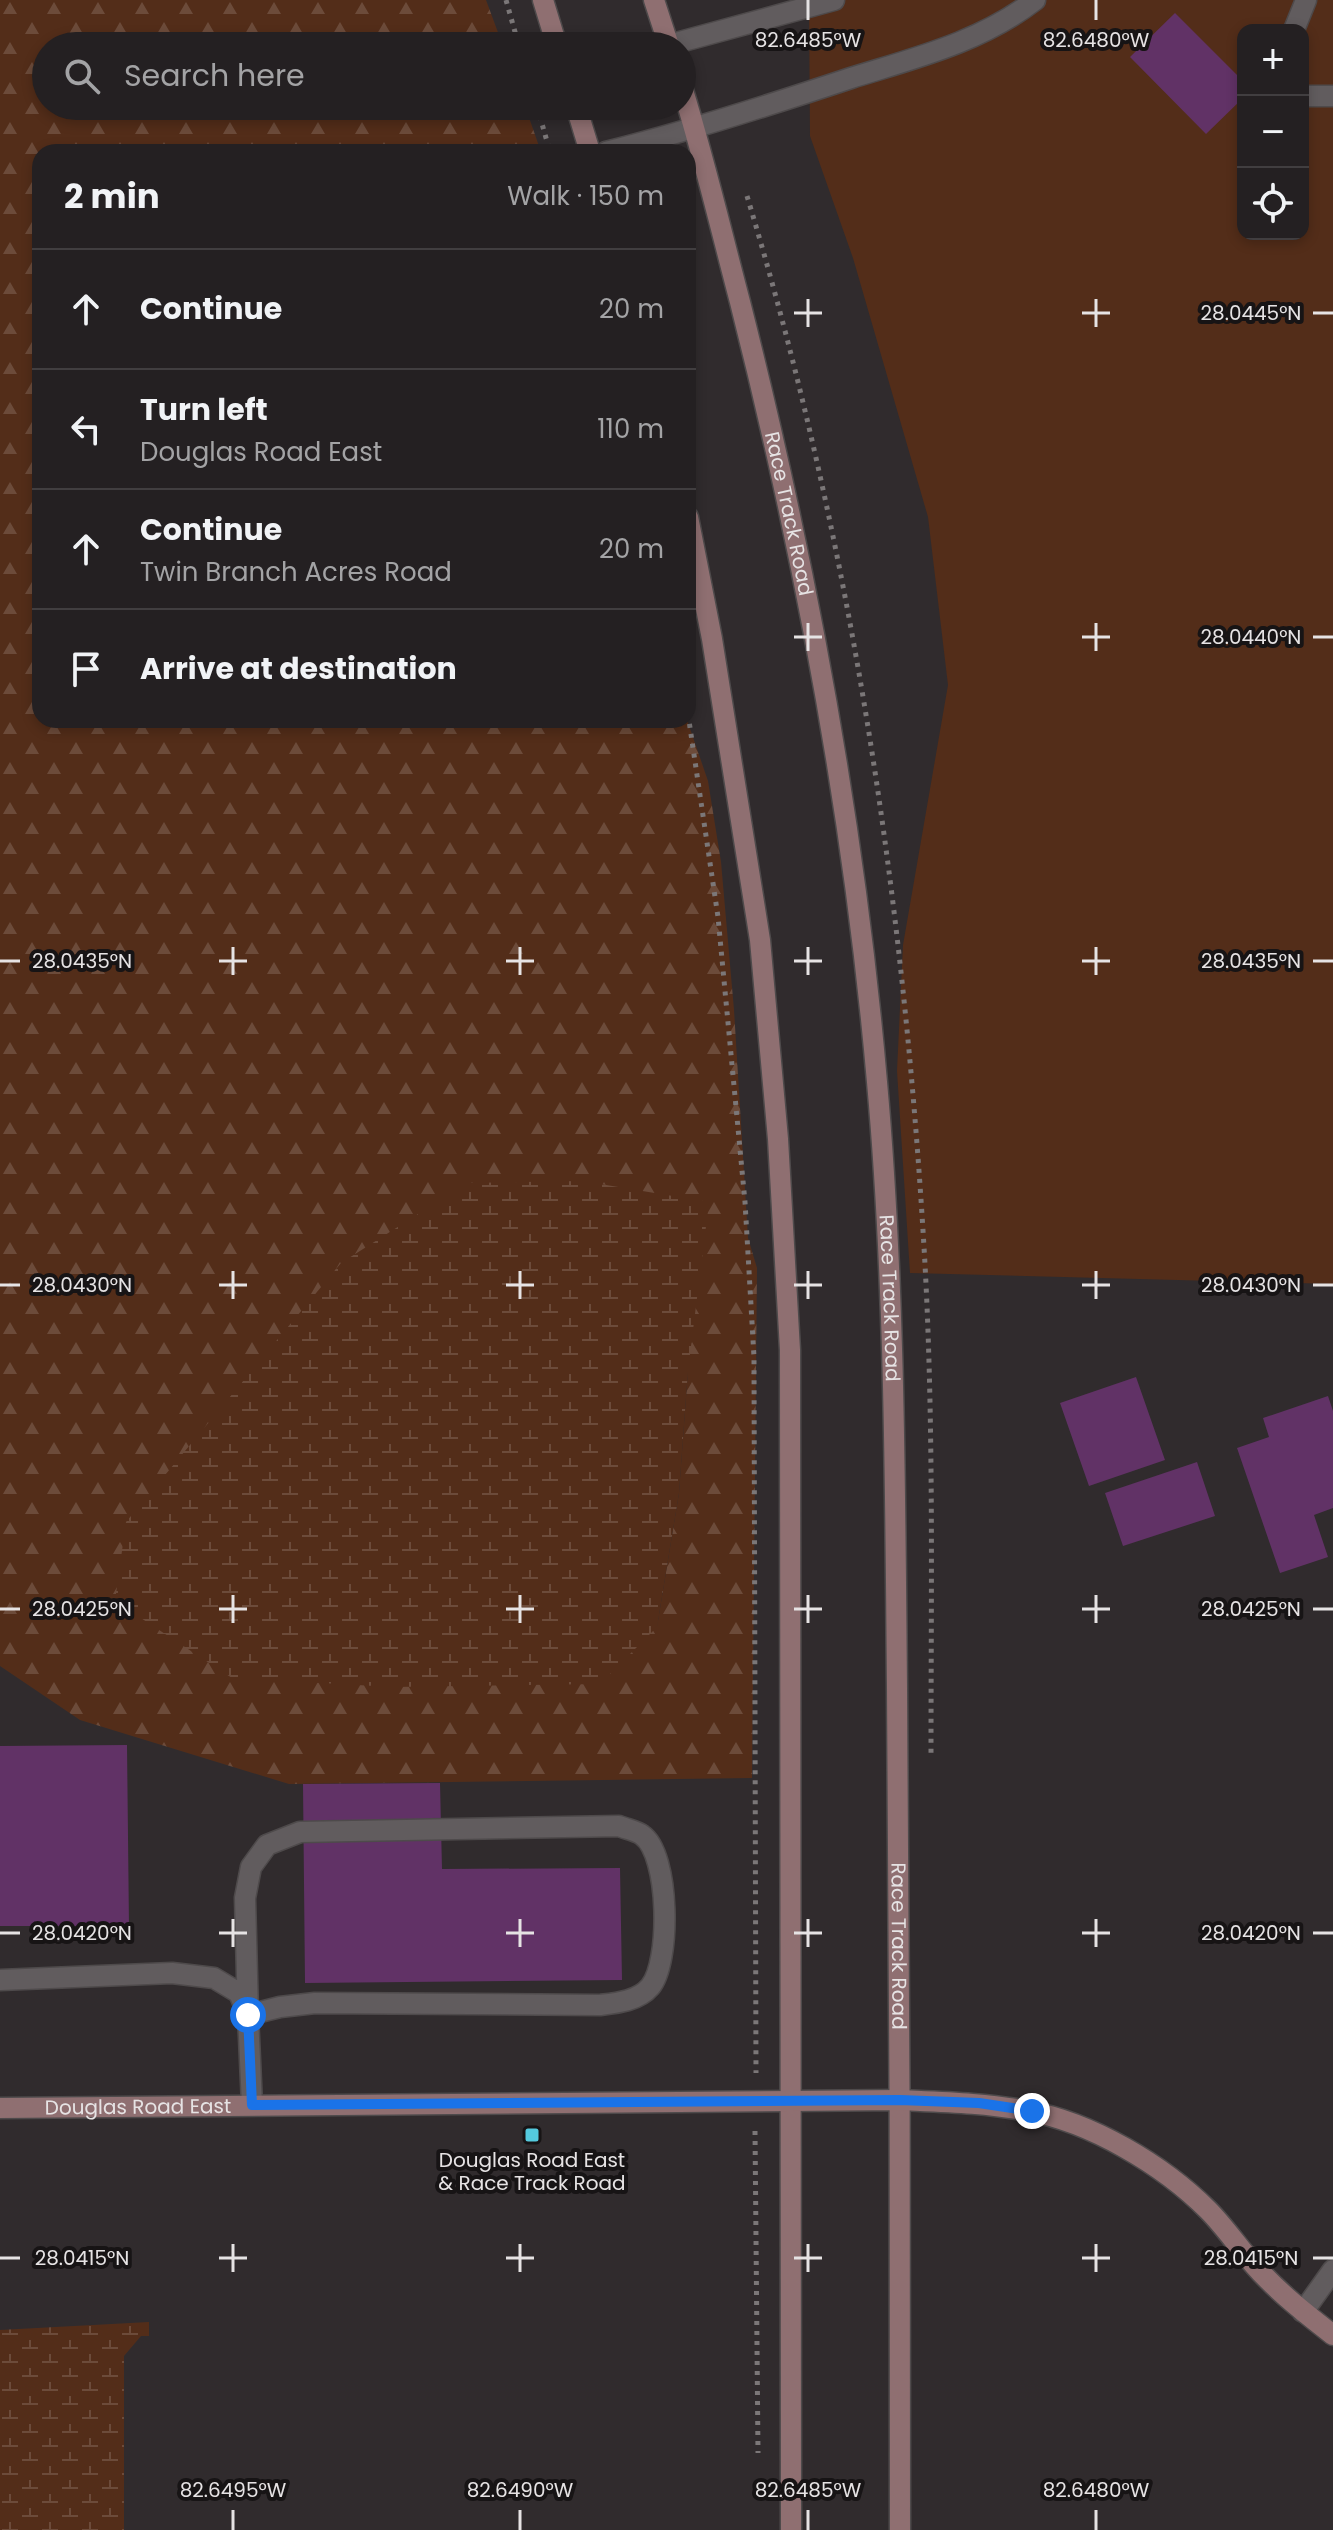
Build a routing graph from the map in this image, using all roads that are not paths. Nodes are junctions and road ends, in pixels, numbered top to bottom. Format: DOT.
graph roads {
  1 [pos="543,0"];
  2 [pos="654,0"];
  3 [pos="834,0"];
  4 [pos="1035,0"];
  5 [pos="1306,0"];
  6 [pos="1296,24"];
  7 [pos="553,32"];
  8 [pos="664,32"];
  9 [pos="696,38"];
  10 [pos="1309,96"];
  11 [pos="1333,96"];
  12 [pos="580,120"];
  13 [pos="692,120"];
  14 [pos="695,129"];
  15 [pos="588,144"];
  16 [pos="637,144"];
  17 [pos="696,557"];
  18 [pos="0,1980"];
  19 [pos="248,2015"];
  20 [pos="900,2100"];
  21 [pos="790,2101"];
  22 [pos="252,2105"];
  23 [pos="0,2108"];
  24 [pos="1333,2270"];
  25 [pos="1303,2312"];
  26 [pos="1333,2335"];
  27 [pos="791,2530"];
  28 [pos="900,2530"];
  1 -- 7 [label="main road"];
  2 -- 8 [label="main road"];
  3 -- 9 [label="street"];
  4 -- 14 [label="street"];
  5 -- 6 [label="street"];
  10 -- 11 [label="street"];
  12 -- 15 [label="main road"];
  13 -- 14 [label="main road, Race Track Road"];
  14 -- 16 [label="street"];
  14 -- 20 [label="main road, Race Track Road"];
  17 -- 21 [label="main road"];
  18 -- 19 [label="street"];
  19 -- 19 [label="street"];
  19 -- 22 [label="street"];
  20 -- 21 [label="main road, Douglas Road East"];
  20 -- 25 [label="main road, Douglas Road East"];
  20 -- 28 [label="main road, Race Track Road"];
  21 -- 22 [label="main road, Douglas Road East"];
  21 -- 27 [label="main road"];
  22 -- 23 [label="main road, Douglas Road East"];
  24 -- 25 [label="street"];
  25 -- 26 [label="main road, Douglas Road East"];
}
